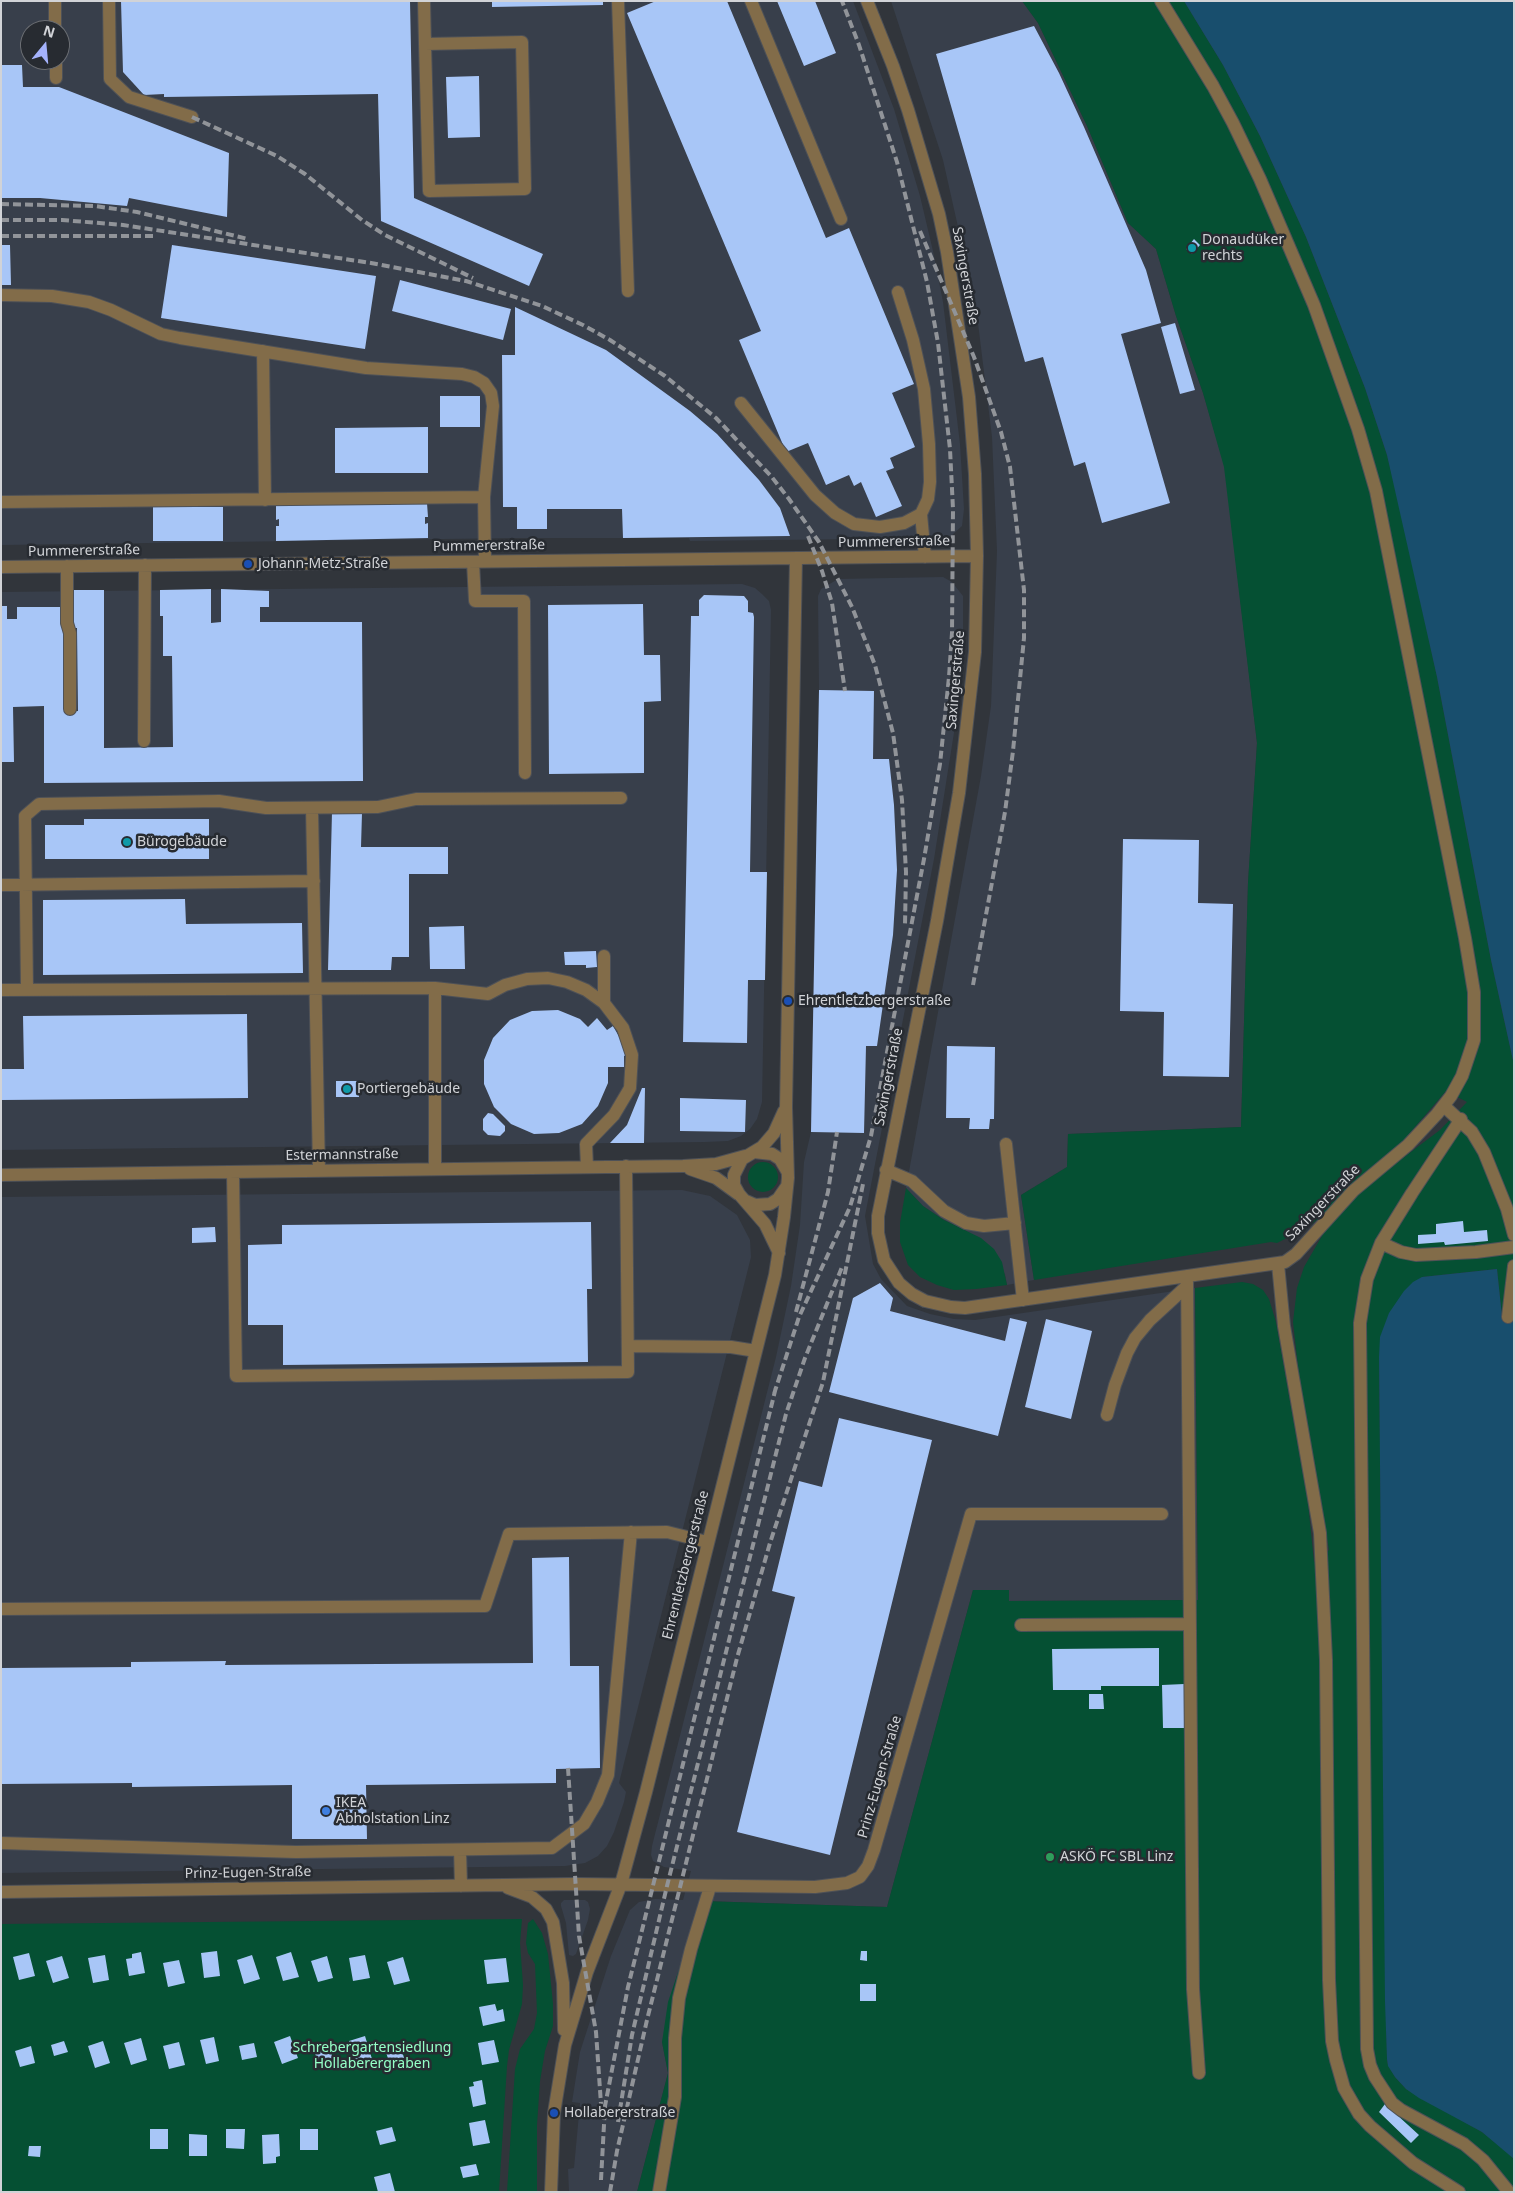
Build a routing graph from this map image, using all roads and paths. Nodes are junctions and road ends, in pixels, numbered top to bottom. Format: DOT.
graph roads {
  1 [pos="55,1"];
  2 [pos="109,1"];
  3 [pos="424,1"];
  4 [pos="618,1"];
  5 [pos="751,1"];
  6 [pos="868,1"];
  7 [pos="1161,1"];
  8 [pos="55,20"];
  9 [pos="425,44"];
  10 [pos="56,70"];
  11 [pos="56,78"];
  12 [pos="192,117"];
  13 [pos="841,219"];
  14 [pos="628,291"];
  15 [pos="898,292"];
  16 [pos="1,295"];
  17 [pos="263,351"];
  18 [pos="741,403"];
  19 [pos="484,497"];
  20 [pos="265,500"];
  21 [pos="1,502"];
  22 [pos="921,514"];
  23 [pos="977,556"];
  24 [pos="925,557"];
  25 [pos="796,558"];
  26 [pos="479,562"];
  27 [pos="145,565"];
  28 [pos="67,566"];
  29 [pos="1,567"];
  30 [pos="70,709"];
  31 [pos="144,741"];
  32 [pos="525,773"];
  33 [pos="621,798"];
  34 [pos="312,808"];
  35 [pos="314,881"];
  36 [pos="1,884"];
  37 [pos="26,885"];
  38 [pos="604,956"];
  39 [pos="316,988"];
  40 [pos="435,988"];
  41 [pos="1,990"];
  42 [pos="27,990"];
  43 [pos="604,1003"];
  44 [pos="1444,1106"];
  45 [pos="786,1107"];
  46 [pos="1461,1119"];
  47 [pos="1006,1144"];
  48 [pos="750,1154"];
  49 [pos="626,1166"];
  50 [pos="683,1166"];
  51 [pos="587,1167"];
  52 [pos="435,1168"];
  53 [pos="886,1170"];
  54 [pos="319,1171"];
  55 [pos="233,1172"];
  56 [pos="1,1175"];
  57 [pos="788,1178"];
  58 [pos="742,1198"];
  59 [pos="1015,1223"];
  60 [pos="1514,1235"];
  61 [pos="1382,1243"];
  62 [pos="1514,1247"];
  63 [pos="779,1254"];
  64 [pos="1278,1264"];
  65 [pos="1514,1266"];
  66 [pos="1187,1281"];
  67 [pos="1023,1300"];
  68 [pos="1508,1317"];
  69 [pos="628,1346"];
  70 [pos="756,1351"];
  71 [pos="1107,1415"];
  72 [pos="1162,1514"];
  73 [pos="631,1532"];
  74 [pos="707,1542"];
  75 [pos="1,1609"];
  76 [pos="1190,1624"];
  77 [pos="1022,1625"];
  78 [pos="1,1843"];
  79 [pos="460,1850"];
  80 [pos="621,1884"];
  81 [pos="495,1885"];
  82 [pos="461,1886"];
  83 [pos="710,1887"];
  84 [pos="1,1892"];
  85 [pos="565,2045"];
  86 [pos="1199,2073"];
  87 [pos="551,2192"];
  88 [pos="659,2192"];
  89 [pos="1459,2192"];
  90 [pos="1509,2192"];
  1 -- 8 [label="street"];
  2 -- 12 [label="street"];
  3 -- 9 [label="street"];
  4 -- 14 [label="street"];
  5 -- 13 [label="street"];
  6 -- 23 [label="street, Saxingerstraße"];
  7 -- 44 [label="street, Saxingerstraße"];
  9 -- 9 [label="street"];
  10 -- 11 [label="street"];
  15 -- 22 [label="street"];
  16 -- 17 [label="street"];
  17 -- 19 [label="street"];
  17 -- 20 [label="street"];
  18 -- 22 [label="street"];
  19 -- 20 [label="street"];
  19 -- 26 [label="street"];
  20 -- 21 [label="street"];
  22 -- 24 [label="street"];
  23 -- 24 [label="street, Pummererstraße"];
  23 -- 53 [label="street, Saxingerstraße"];
  24 -- 25 [label="street, Pummererstraße"];
  25 -- 26 [label="street, Pummererstraße"];
  25 -- 45 [label="street, Ehrentletzbergerstraße"];
  26 -- 27 [label="street, Pummererstraße"];
  26 -- 32 [label="street"];
  27 -- 28 [label="street, Pummererstraße"];
  27 -- 31 [label="street"];
  28 -- 29 [label="street, Pummererstraße"];
  28 -- 30 [label="street"];
  33 -- 34 [label="street"];
  34 -- 35 [label="street"];
  34 -- 37 [label="street"];
  35 -- 37 [label="street"];
  35 -- 39 [label="street"];
  36 -- 37 [label="street"];
  37 -- 42 [label="street"];
  38 -- 43 [label="street"];
  39 -- 40 [label="street"];
  39 -- 42 [label="street"];
  39 -- 54 [label="street"];
  40 -- 43 [label="street"];
  40 -- 52 [label="street"];
  41 -- 42 [label="street"];
  43 -- 51 [label="street"];
  44 -- 46 [label="street"];
  44 -- 64 [label="street, Saxingerstraße"];
  45 -- 48 [label="street, Ehrentletzbergerstraße"];
  45 -- 57 [label="street, Ehrentletzbergerstraße"];
  46 -- 60 [label="street"];
  46 -- 61 [label="street"];
  47 -- 59 [label="street"];
  48 -- 50 [label="street, Estermannstraße"];
  48 -- 57 [label="street"];
  48 -- 58 [label="street, Ehrentletzbergerstraße"];
  49 -- 50 [label="street, Estermannstraße"];
  49 -- 51 [label="street, Estermannstraße"];
  49 -- 69 [label="street"];
  50 -- 58 [label="street, Estermannstraße"];
  51 -- 52 [label="street, Estermannstraße"];
  52 -- 54 [label="street, Estermannstraße"];
  53 -- 59 [label="street"];
  53 -- 67 [label="street, Saxingerstraße"];
  54 -- 55 [label="street, Estermannstraße"];
  55 -- 56 [label="street, Estermannstraße"];
  55 -- 69 [label="street"];
  57 -- 58 [label="street"];
  57 -- 63 [label="street, Ehrentletzbergerstraße"];
  58 -- 63 [label="street"];
  59 -- 67 [label="street"];
  61 -- 62 [label="street"];
  61 -- 90 [label="street"];
  63 -- 70 [label="street, Ehrentletzbergerstraße"];
  64 -- 66 [label="street, Saxingerstraße"];
  64 -- 89 [label="street"];
  65 -- 68 [label="street"];
  66 -- 67 [label="street, Saxingerstraße"];
  66 -- 71 [label="street"];
  66 -- 76 [label="street"];
  69 -- 70 [label="street"];
  70 -- 74 [label="street, Ehrentletzbergerstraße"];
  72 -- 83 [label="street, Prinz-Eugen-Straße"];
  73 -- 74 [label="street"];
  73 -- 75 [label="street"];
  73 -- 79 [label="street"];
  74 -- 80 [label="street, Ehrentletzbergerstraße"];
  76 -- 77 [label="street"];
  76 -- 86 [label="street"];
  78 -- 79 [label="street"];
  79 -- 82 [label="street"];
  80 -- 81 [label="street, Prinz-Eugen-Straße"];
  80 -- 83 [label="street, Prinz-Eugen-Straße"];
  80 -- 85 [label="street"];
  81 -- 82 [label="street, Prinz-Eugen-Straße"];
  81 -- 85 [label="street, Prinz-Eugen-Straße"];
  82 -- 84 [label="street, Prinz-Eugen-Straße"];
  83 -- 88 [label="street"];
  85 -- 87 [label="street"];
}
